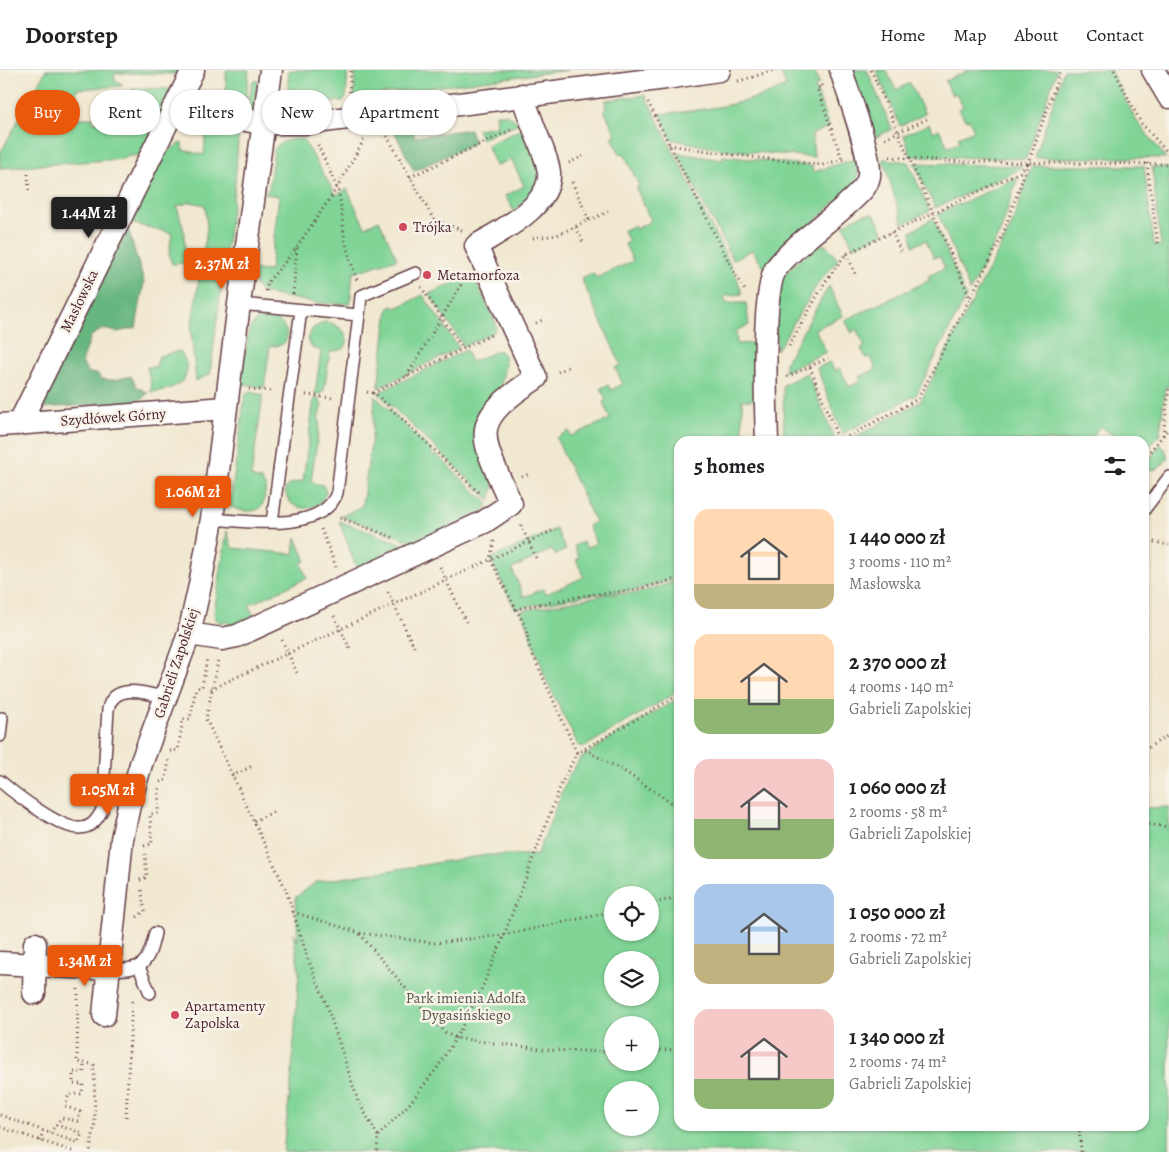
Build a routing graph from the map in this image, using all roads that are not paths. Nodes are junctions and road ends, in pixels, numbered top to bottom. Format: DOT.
graph roads {
  1 [pos="193,70"];
  2 [pos="271,70"];
  3 [pos="841,70"];
  4 [pos="1153,70"];
  5 [pos="728,76"];
  6 [pos="183,90"];
  7 [pos="268,90"];
  8 [pos="522,95"];
  9 [pos="1169,97"];
  10 [pos="170,115"];
  11 [pos="332,120"];
  12 [pos="262,135"];
  13 [pos="414,274"];
  14 [pos="239,304"];
  15 [pos="296,310"];
  16 [pos="359,315"];
  17 [pos="225,408"];
  18 [pos="10,425"];
  19 [pos="767,436"];
  20 [pos="1169,476"];
  21 [pos="1149,503"];
  22 [pos="212,519"];
  23 [pos="272,522"];
  24 [pos="189,634"];
  25 [pos="166,698"];
  26 [pos="2,718"];
  27 [pos="0,736"];
  28 [pos="0,780"];
  29 [pos="155,933"];
  30 [pos="35,955"];
  31 [pos="0,963"];
  32 [pos="136,968"];
  33 [pos="108,970"];
  34 [pos="34,993"];
  35 [pos="150,993"];
  36 [pos="104,1015"];
  1 -- 6 [label="street, Masłowska"];
  2 -- 7 [label="street, Gabrieli Zapolskiej"];
  3 -- 19 [label="street"];
  4 -- 9 [label="street"];
  5 -- 8 [label="street"];
  8 -- 11 [label="street"];
  8 -- 24 [label="street"];
  10 -- 18 [label="street, Masłowska"];
  12 -- 14 [label="street, Gabrieli Zapolskiej"];
  13 -- 16 [label="lane"];
  14 -- 15 [label="lane"];
  14 -- 17 [label="street, Gabrieli Zapolskiej"];
  15 -- 16 [label="lane"];
  15 -- 23 [label="lane"];
  16 -- 23 [label="lane"];
  17 -- 18 [label="street, Szydłówek Górny"];
  17 -- 22 [label="street, Gabrieli Zapolskiej"];
  20 -- 21 [label="lane"];
  22 -- 23 [label="lane"];
  22 -- 24 [label="street, Gabrieli Zapolskiej"];
  24 -- 25 [label="street, Gabrieli Zapolskiej"];
  25 -- 28 [label="lane"];
  25 -- 33 [label="street, Gabrieli Zapolskiej"];
  26 -- 27 [label="lane"];
  29 -- 32 [label="lane"];
  30 -- 31 [label="street"];
  30 -- 33 [label="street"];
  30 -- 34 [label="street"];
  32 -- 33 [label="lane"];
  32 -- 35 [label="lane"];
  33 -- 36 [label="street, Gabrieli Zapolskiej"];
}
